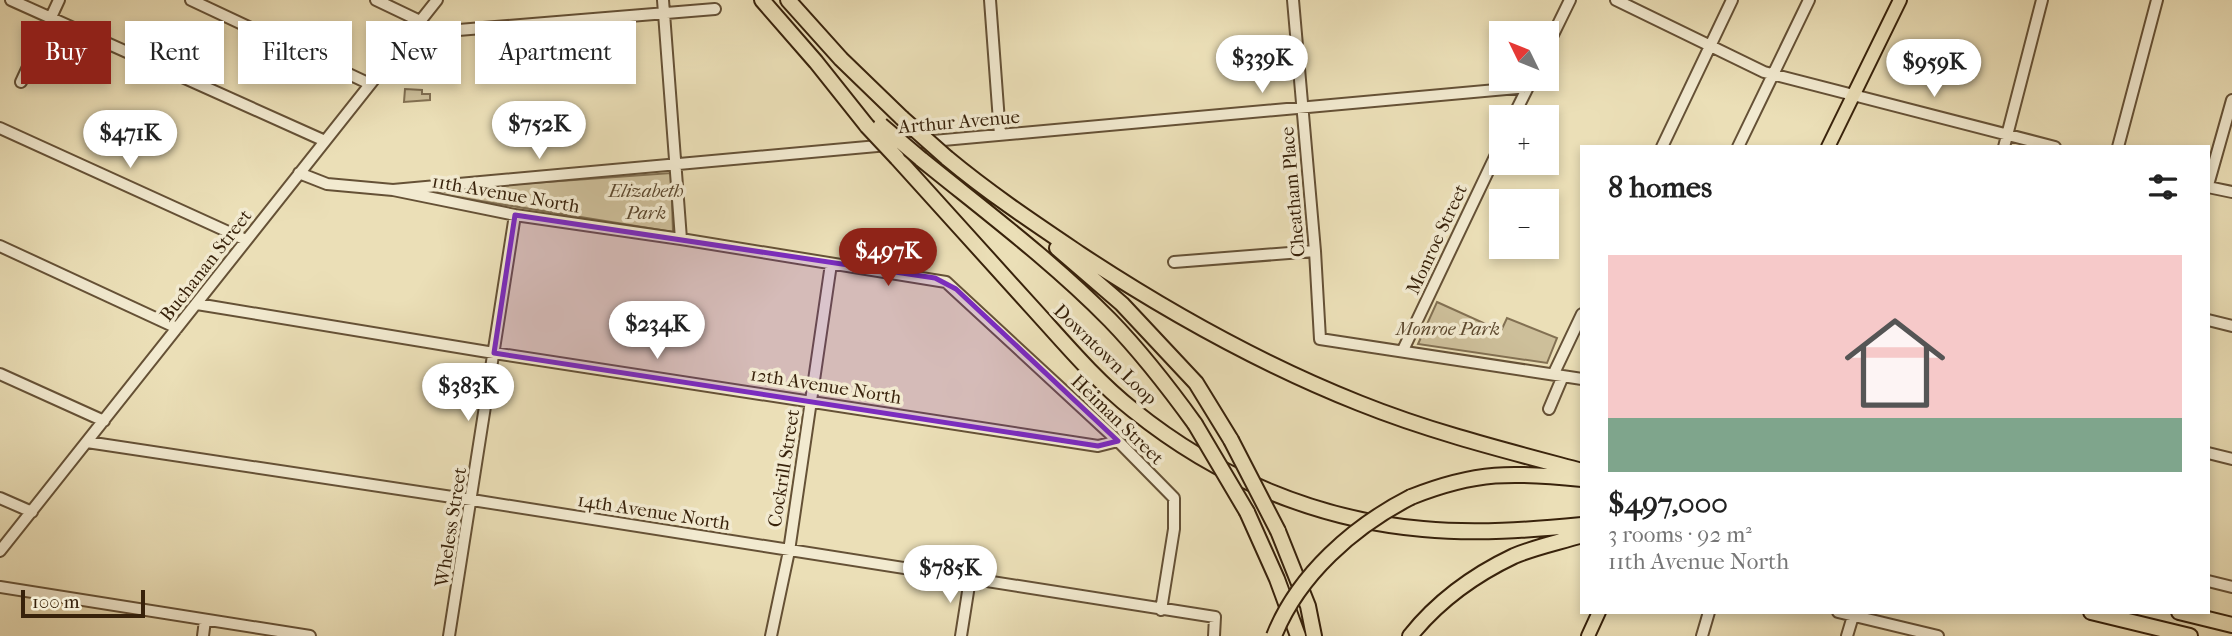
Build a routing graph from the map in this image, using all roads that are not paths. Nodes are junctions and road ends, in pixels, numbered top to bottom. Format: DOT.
graph roads {
  1 [pos="11,0"];
  2 [pos="60,0"];
  3 [pos="191,0"];
  4 [pos="376,0"];
  5 [pos="437,0"];
  6 [pos="663,0"];
  7 [pos="762,0"];
  8 [pos="788,0"];
  9 [pos="990,0"];
  10 [pos="1293,0"];
  11 [pos="1570,0"];
  12 [pos="1616,0"];
  13 [pos="1732,0"];
  14 [pos="1809,0"];
  15 [pos="1899,0"];
  16 [pos="2042,0"];
  17 [pos="2157,0"];
  18 [pos="715,9"];
  19 [pos="664,15"];
  20 [pos="51,19"];
  21 [pos="420,21"];
  22 [pos="1559,22"];
  23 [pos="461,30"];
  24 [pos="1709,47"];
  25 [pos="1773,74"];
  26 [pos="366,82"];
  27 [pos="370,84"];
  28 [pos="1489,87"];
  29 [pos="1853,96"];
  30 [pos="2232,100"];
  31 [pos="1302,107"];
  32 [pos="874,125"];
  33 [pos="0,128"];
  34 [pos="2007,134"];
  35 [pos="1000,135"];
  36 [pos="325,141"];
  37 [pos="1663,145"];
  38 [pos="1739,145"];
  39 [pos="1829,145"];
  40 [pos="2004,145"];
  41 [pos="2048,145"];
  42 [pos="2119,145"];
  43 [pos="677,164"];
  44 [pos="1489,169"];
  45 [pos="299,173"];
  46 [pos="2210,179"];
  47 [pos="458,184"];
  48 [pos="2210,186"];
  49 [pos="393,190"];
  50 [pos="2232,192"];
  51 [pos="459,204"];
  52 [pos="1014,210"];
  53 [pos="515,215"];
  54 [pos="681,239"];
  55 [pos="246,240"];
  56 [pos="0,246"];
  57 [pos="1315,251"];
  58 [pos="1174,262"];
  59 [pos="831,264"];
  60 [pos="956,289"];
  61 [pos="197,304"];
  62 [pos="1580,319"];
  63 [pos="2210,320"];
  64 [pos="2232,326"];
  65 [pos="177,328"];
  66 [pos="1403,351"];
  67 [pos="494,353"];
  68 [pos="0,374"];
  69 [pos="1558,375"];
  70 [pos="1580,379"];
  71 [pos="811,400"];
  72 [pos="1549,409"];
  73 [pos="104,421"];
  74 [pos="1118,441"];
  75 [pos="87,442"];
  76 [pos="2210,454"];
  77 [pos="2232,459"];
  78 [pos="1580,470"];
  79 [pos="1580,479"];
  80 [pos="0,498"];
  81 [pos="472,499"];
  82 [pos="32,512"];
  83 [pos="1580,525"];
  84 [pos="1580,536"];
  85 [pos="0,551"];
  86 [pos="789,551"];
  87 [pos="970,579"];
  88 [pos="2210,582"];
  89 [pos="0,587"];
  90 [pos="2232,587"];
  91 [pos="1161,610"];
  92 [pos="1598,614"];
  93 [pos="1708,614"];
  94 [pos="1846,614"];
  95 [pos="2099,614"];
  96 [pos="2187,614"];
  97 [pos="1853,616"];
  98 [pos="205,620"];
  99 [pos="2232,625"];
  100 [pos="203,636"];
  101 [pos="310,636"];
  102 [pos="449,636"];
  103 [pos="771,636"];
  104 [pos="961,636"];
  105 [pos="1214,636"];
  106 [pos="1275,636"];
  107 [pos="1298,636"];
  108 [pos="1314,636"];
  109 [pos="1410,636"];
  110 [pos="1588,636"];
  111 [pos="1702,636"];
  112 [pos="1847,636"];
  113 [pos="1938,636"];
  114 [pos="2190,636"];
  1 -- 20 [label="street"];
  2 -- 20 [label="street"];
  3 -- 26 [label="street"];
  4 -- 21 [label="street"];
  5 -- 21 [label="street, Buchanan Street"];
  6 -- 19 [label="street"];
  7 -- 32 [label="highway, Downtown Loop"];
  8 -- 52 [label="highway, bridge"];
  9 -- 35 [label="street"];
  10 -- 31 [label="street, Cheatham Place"];
  11 -- 22 [label="street"];
  12 -- 24 [label="street"];
  13 -- 24 [label="street"];
  14 -- 25 [label="street"];
  15 -- 29 [label="main road"];
  16 -- 34 [label="street"];
  17 -- 42 [label="street"];
  18 -- 19 [label="street"];
  19 -- 23 [label="street"];
  19 -- 43 [label="street"];
  20 -- 36 [label="street"];
  24 -- 25 [label="street"];
  24 -- 37 [label="street"];
  25 -- 29 [label="street"];
  25 -- 38 [label="street"];
  27 -- 36 [label="street, Buchanan Street"];
  28 -- 31 [label="street, Arthur Avenue"];
  29 -- 34 [label="street"];
  29 -- 39 [label="main road"];
  30 -- 46 [label="street"];
  31 -- 35 [label="street, Arthur Avenue"];
  31 -- 57 [label="street, Cheatham Place"];
  32 -- 83 [label="highway, Downtown Loop, bridge"];
  32 -- 107 [label="highway, bridge"];
  33 -- 55 [label="street"];
  34 -- 40 [label="street"];
  34 -- 41 [label="street"];
  35 -- 43 [label="street, Arthur Avenue"];
  36 -- 45 [label="street, Buchanan Street"];
  43 -- 47 [label="street, Arthur Avenue"];
  43 -- 54 [label="street"];
  44 -- 66 [label="street, Monroe Street"];
  45 -- 49 [label="street, 11th Avenue North"];
  45 -- 55 [label="street, Buchanan Street"];
  47 -- 49 [label="street, Arthur Avenue"];
  47 -- 51 [label="street"];
  48 -- 50 [label="street"];
  49 -- 51 [label="street, 11th Avenue North"];
  51 -- 53 [label="street, 11th Avenue North"];
  52 -- 78 [label="highway"];
  52 -- 108 [label="highway, bridge"];
  53 -- 54 [label="street, 11th Avenue North"];
  53 -- 67 [label="street, Wheless Street"];
  54 -- 59 [label="street, 11th Avenue North"];
  55 -- 61 [label="street, Buchanan Street"];
  56 -- 65 [label="street"];
  57 -- 58 [label="street"];
  57 -- 66 [label="street, Cheatham Place"];
  59 -- 60 [label="street, 11th Avenue North"];
  59 -- 71 [label="street, Cockrill Street"];
  60 -- 74 [label="street, Heiman Street"];
  61 -- 65 [label="street, Buchanan Street"];
  61 -- 67 [label="street, 12th Avenue North"];
  62 -- 69 [label="street"];
  63 -- 64 [label="street"];
  65 -- 73 [label="street, Buchanan Street"];
  66 -- 69 [label="street"];
  67 -- 71 [label="street, 12th Avenue North"];
  67 -- 81 [label="street, Wheless Street"];
  68 -- 73 [label="street"];
  69 -- 70 [label="street"];
  69 -- 72 [label="street"];
  71 -- 74 [label="street, 12th Avenue North"];
  71 -- 86 [label="street, Cockrill Street"];
  73 -- 75 [label="street, Buchanan Street"];
  74 -- 91 [label="street, Heiman Street"];
  75 -- 81 [label="street, 14th Avenue North"];
  75 -- 82 [label="street, Buchanan Street"];
  76 -- 77 [label="street"];
  79 -- 106 [label="highway, bridge"];
  80 -- 82 [label="street"];
  81 -- 86 [label="street, 14th Avenue North"];
  81 -- 102 [label="street, Wheless Street"];
  82 -- 85 [label="street, Buchanan Street"];
  84 -- 109 [label="highway"];
  86 -- 87 [label="street, 14th Avenue North"];
  86 -- 103 [label="street, Cockrill Street"];
  87 -- 91 [label="street, 14th Avenue North"];
  87 -- 104 [label="street"];
  88 -- 90 [label="street"];
  89 -- 98 [label="street"];
  91 -- 105 [label="street, 14th Avenue North"];
  92 -- 110 [label="main road"];
  93 -- 111 [label="street"];
  94 -- 97 [label="street"];
  95 -- 114 [label="highway"];
  96 -- 99 [label="highway"];
  97 -- 112 [label="street"];
  97 -- 113 [label="street"];
  98 -- 100 [label="street"];
  98 -- 101 [label="street"];
}
